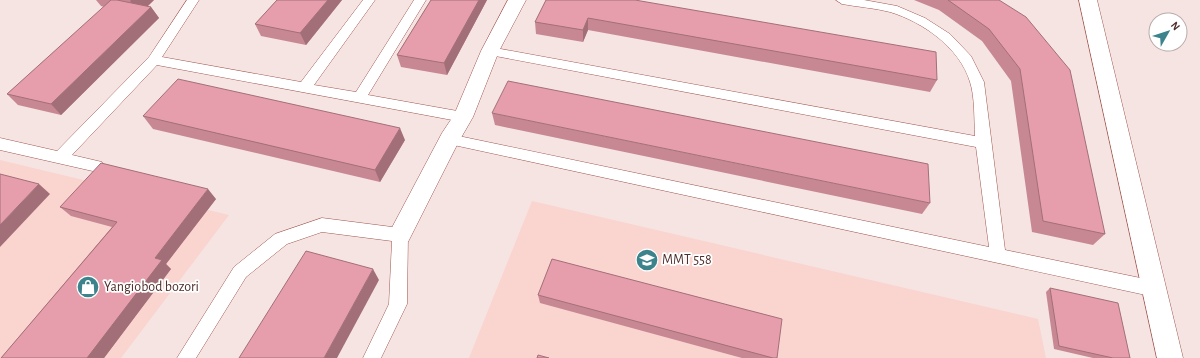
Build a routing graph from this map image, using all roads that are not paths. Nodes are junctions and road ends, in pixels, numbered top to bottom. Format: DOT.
graph roads {
  1 [pos="193,0"];
  2 [pos="369,0"];
  3 [pos="420,0"];
  4 [pos="517,0"];
  5 [pos="842,0"];
  6 [pos="1088,0"];
  7 [pos="490,50"];
  8 [pos="154,60"];
  9 [pos="304,88"];
  10 [pos="359,98"];
  11 [pos="463,117"];
  12 [pos="449,140"];
  13 [pos="983,143"];
  14 [pos="0,144"];
  15 [pos="60,158"];
  16 [pos="97,166"];
  17 [pos="400,235"];
  18 [pos="998,256"];
  19 [pos="1155,289"];
  20 [pos="186,358"];
  21 [pos="372,358"];
  22 [pos="1170,358"];
  1 -- 8 [label="lane"];
  2 -- 9 [label="lane"];
  3 -- 10 [label="lane"];
  4 -- 7 [label="street"];
  5 -- 13 [label="lane"];
  6 -- 19 [label="street"];
  7 -- 11 [label="street"];
  7 -- 13 [label="lane"];
  8 -- 9 [label="lane"];
  8 -- 15 [label="lane"];
  9 -- 10 [label="lane"];
  10 -- 11 [label="lane"];
  11 -- 12 [label="street"];
  12 -- 17 [label="street"];
  12 -- 18 [label="lane"];
  13 -- 18 [label="lane"];
  14 -- 15 [label="lane"];
  15 -- 16 [label="lane"];
  17 -- 20 [label="lane"];
  17 -- 21 [label="lane"];
  18 -- 19 [label="lane"];
  19 -- 22 [label="street"];
}
